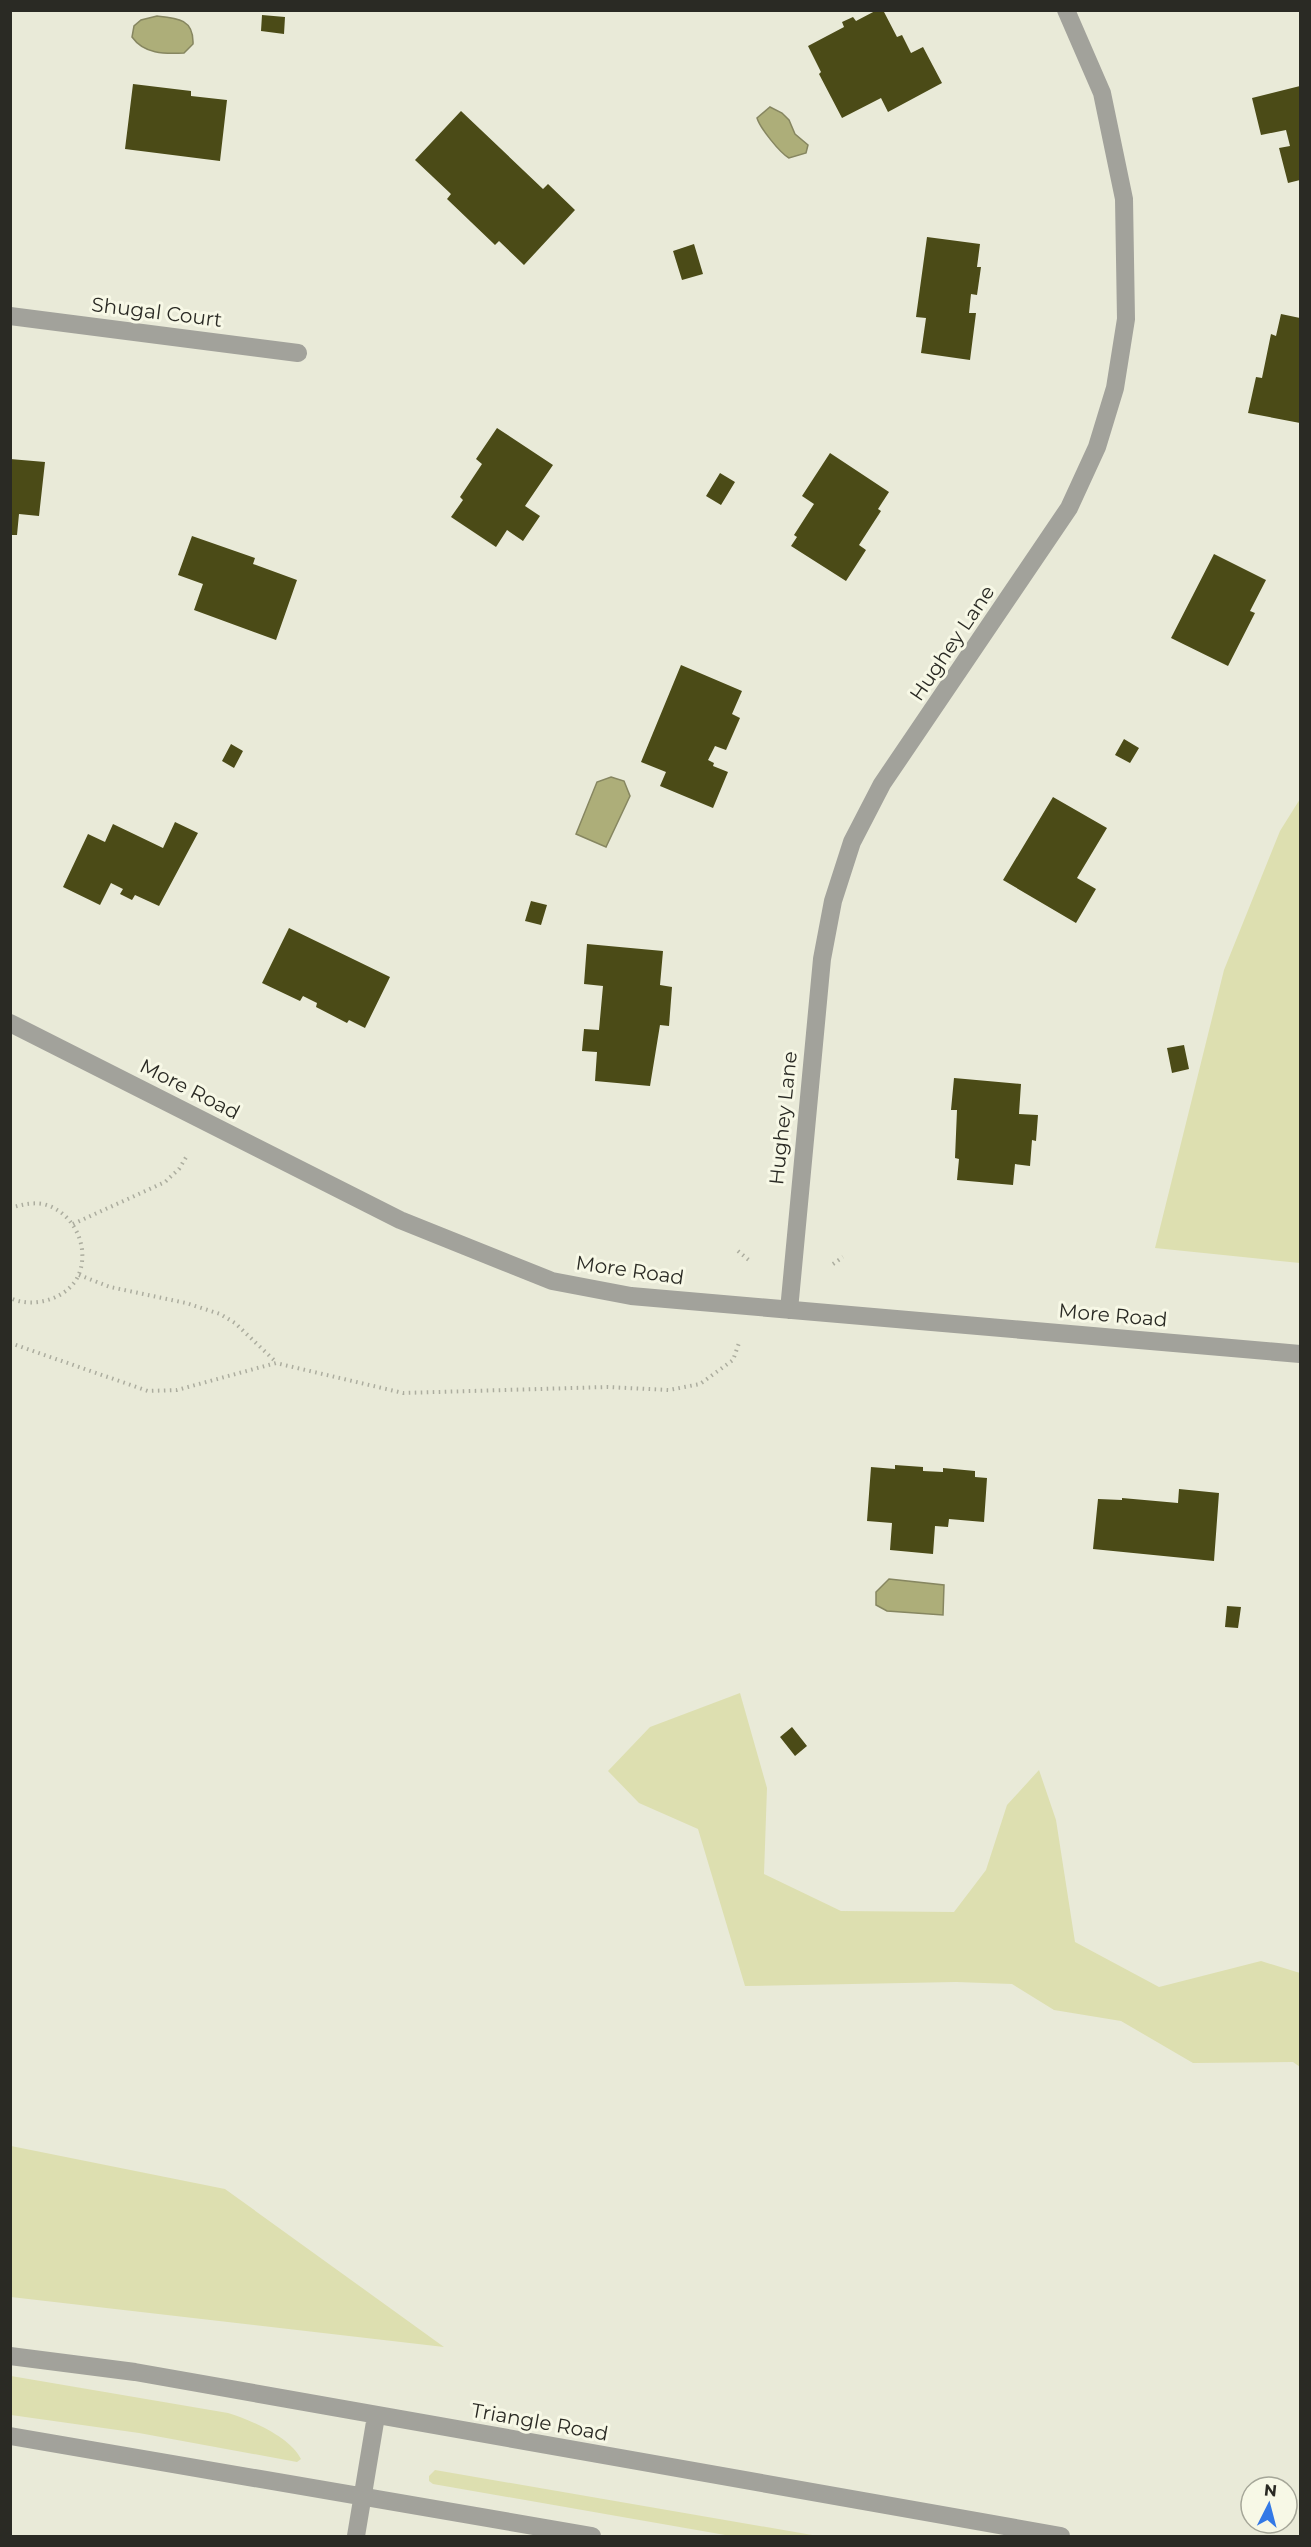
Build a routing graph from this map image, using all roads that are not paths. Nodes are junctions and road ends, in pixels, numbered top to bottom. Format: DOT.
graph roads {
  1 [pos="1066,10"];
  2 [pos="10,315"];
  3 [pos="298,352"];
  4 [pos="10,1023"];
  5 [pos="789,1310"];
  6 [pos="1300,1354"];
  7 [pos="10,2356"];
  8 [pos="376,2416"];
  9 [pos="10,2436"];
  10 [pos="362,2496"];
  11 [pos="356,2536"];
  12 [pos="592,2536"];
  13 [pos="1061,2536"];
  1 -- 5 [label="street, Hughey Lane"];
  2 -- 3 [label="street, Shugal Court"];
  4 -- 5 [label="street, More Road"];
  5 -- 6 [label="street, More Road"];
  7 -- 8 [label="street, Triangle Road"];
  8 -- 10 [label="street"];
  8 -- 13 [label="street, Triangle Road"];
  9 -- 10 [label="street"];
  10 -- 11 [label="street"];
  10 -- 12 [label="street"];
}
